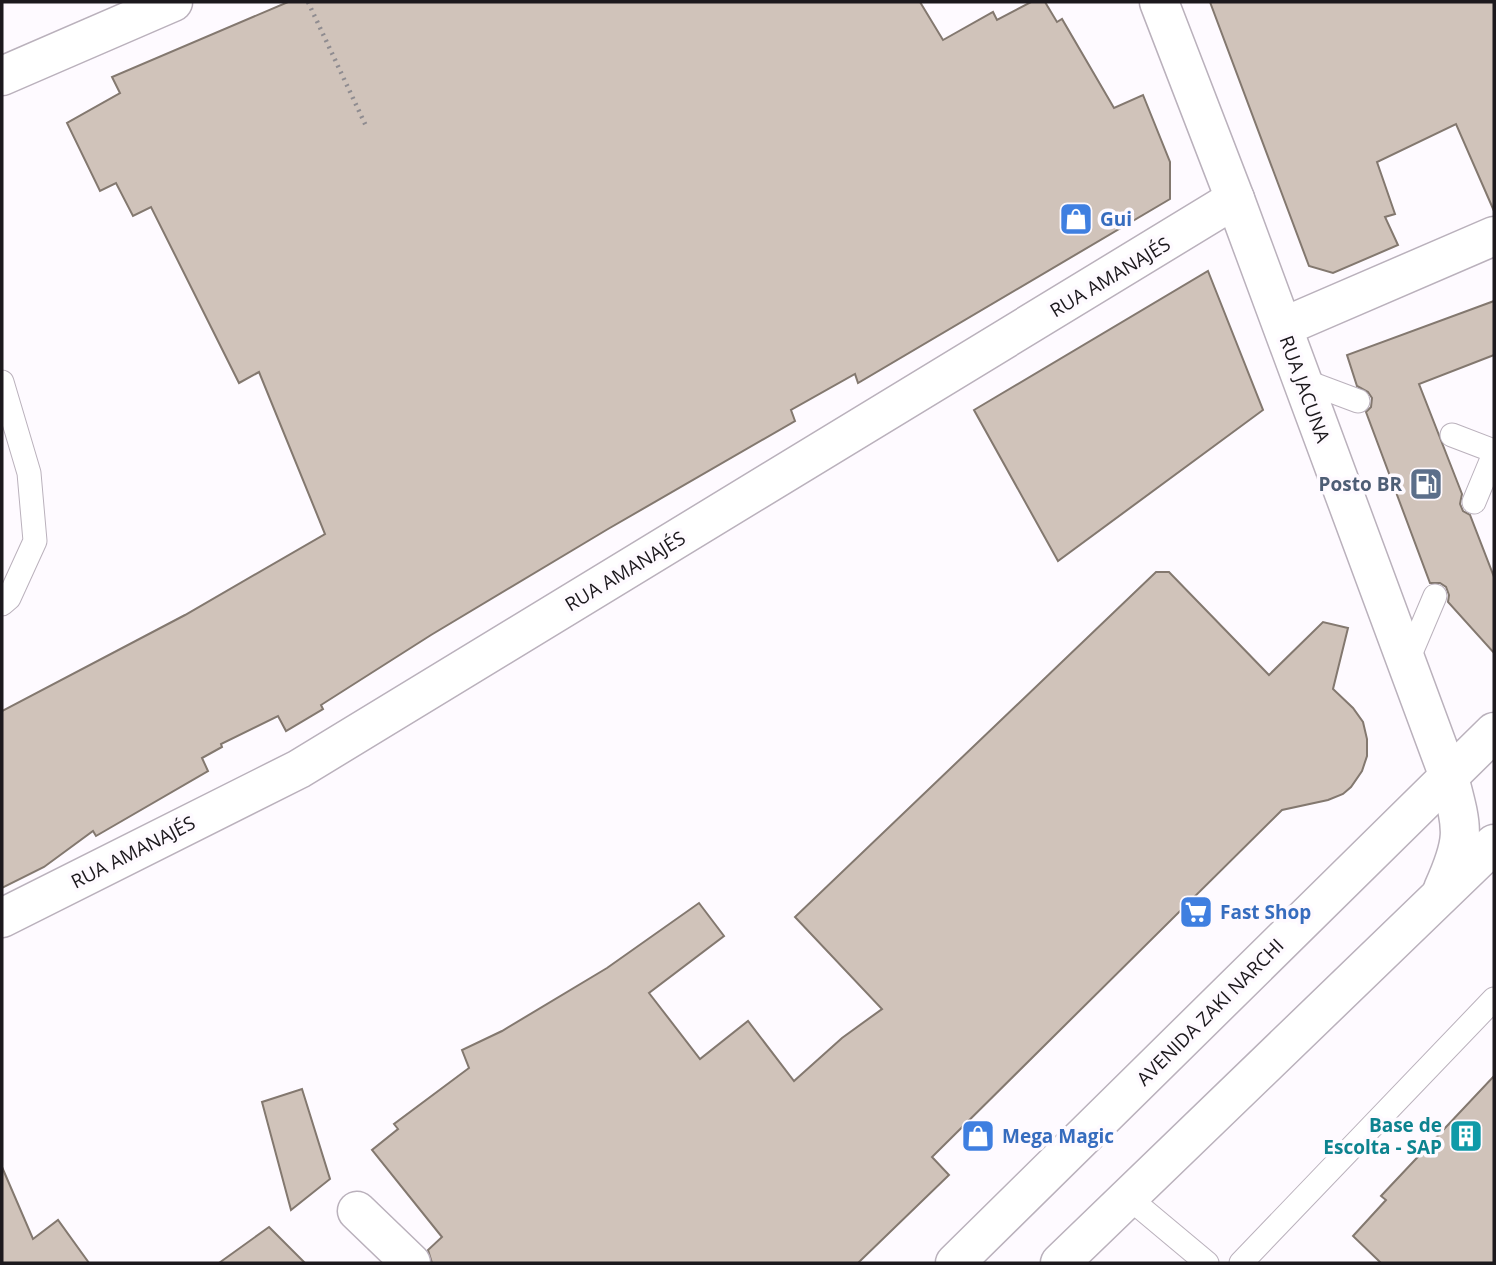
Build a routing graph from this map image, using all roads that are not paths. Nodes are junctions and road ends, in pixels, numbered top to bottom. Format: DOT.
graph roads {
  1 [pos="173,2"];
  2 [pos="1159,2"];
  3 [pos="2,76"];
  4 [pos="1235,199"];
  5 [pos="1494,236"];
  6 [pos="1283,327"];
  7 [pos="1302,380"];
  8 [pos="2,382"];
  9 [pos="1358,401"];
  10 [pos="1452,435"];
  11 [pos="1494,452"];
  12 [pos="1474,502"];
  13 [pos="1435,596"];
  14 [pos="2,604"];
  15 [pos="1407,662"];
  16 [pos="1494,732"];
  17 [pos="1449,777"];
  18 [pos="1494,844"];
  19 [pos="1440,897"];
  20 [pos="2,918"];
  21 [pos="1494,999"];
  22 [pos="1128,1196"];
  23 [pos="358,1211"];
  24 [pos="411,1263"];
  25 [pos="955,1263"];
  26 [pos="1060,1263"];
  27 [pos="1207,1263"];
  28 [pos="1241,1263"];
  1 -- 3 [label="main road"];
  2 -- 4 [label="main road, RUA JACUNA"];
  4 -- 6 [label="main road, RUA JACUNA"];
  4 -- 20 [label="main road, RUA AMANAJÉS"];
  5 -- 6 [label="main road"];
  6 -- 7 [label="main road, RUA JACUNA"];
  7 -- 9 [label="lane"];
  7 -- 15 [label="main road, RUA JACUNA"];
  8 -- 14 [label="lane"];
  10 -- 11 [label="lane"];
  11 -- 12 [label="lane"];
  13 -- 15 [label="lane"];
  15 -- 17 [label="main road, RUA JACUNA"];
  16 -- 17 [label="main road, AVENIDA ZAKI NARCHI"];
  17 -- 19 [label="main road, RUA JACUNA"];
  17 -- 25 [label="main road, AVENIDA ZAKI NARCHI"];
  18 -- 19 [label="main road"];
  19 -- 22 [label="main road"];
  21 -- 28 [label="lane"];
  22 -- 26 [label="main road"];
  22 -- 27 [label="lane"];
  23 -- 24 [label="main road"];
}
